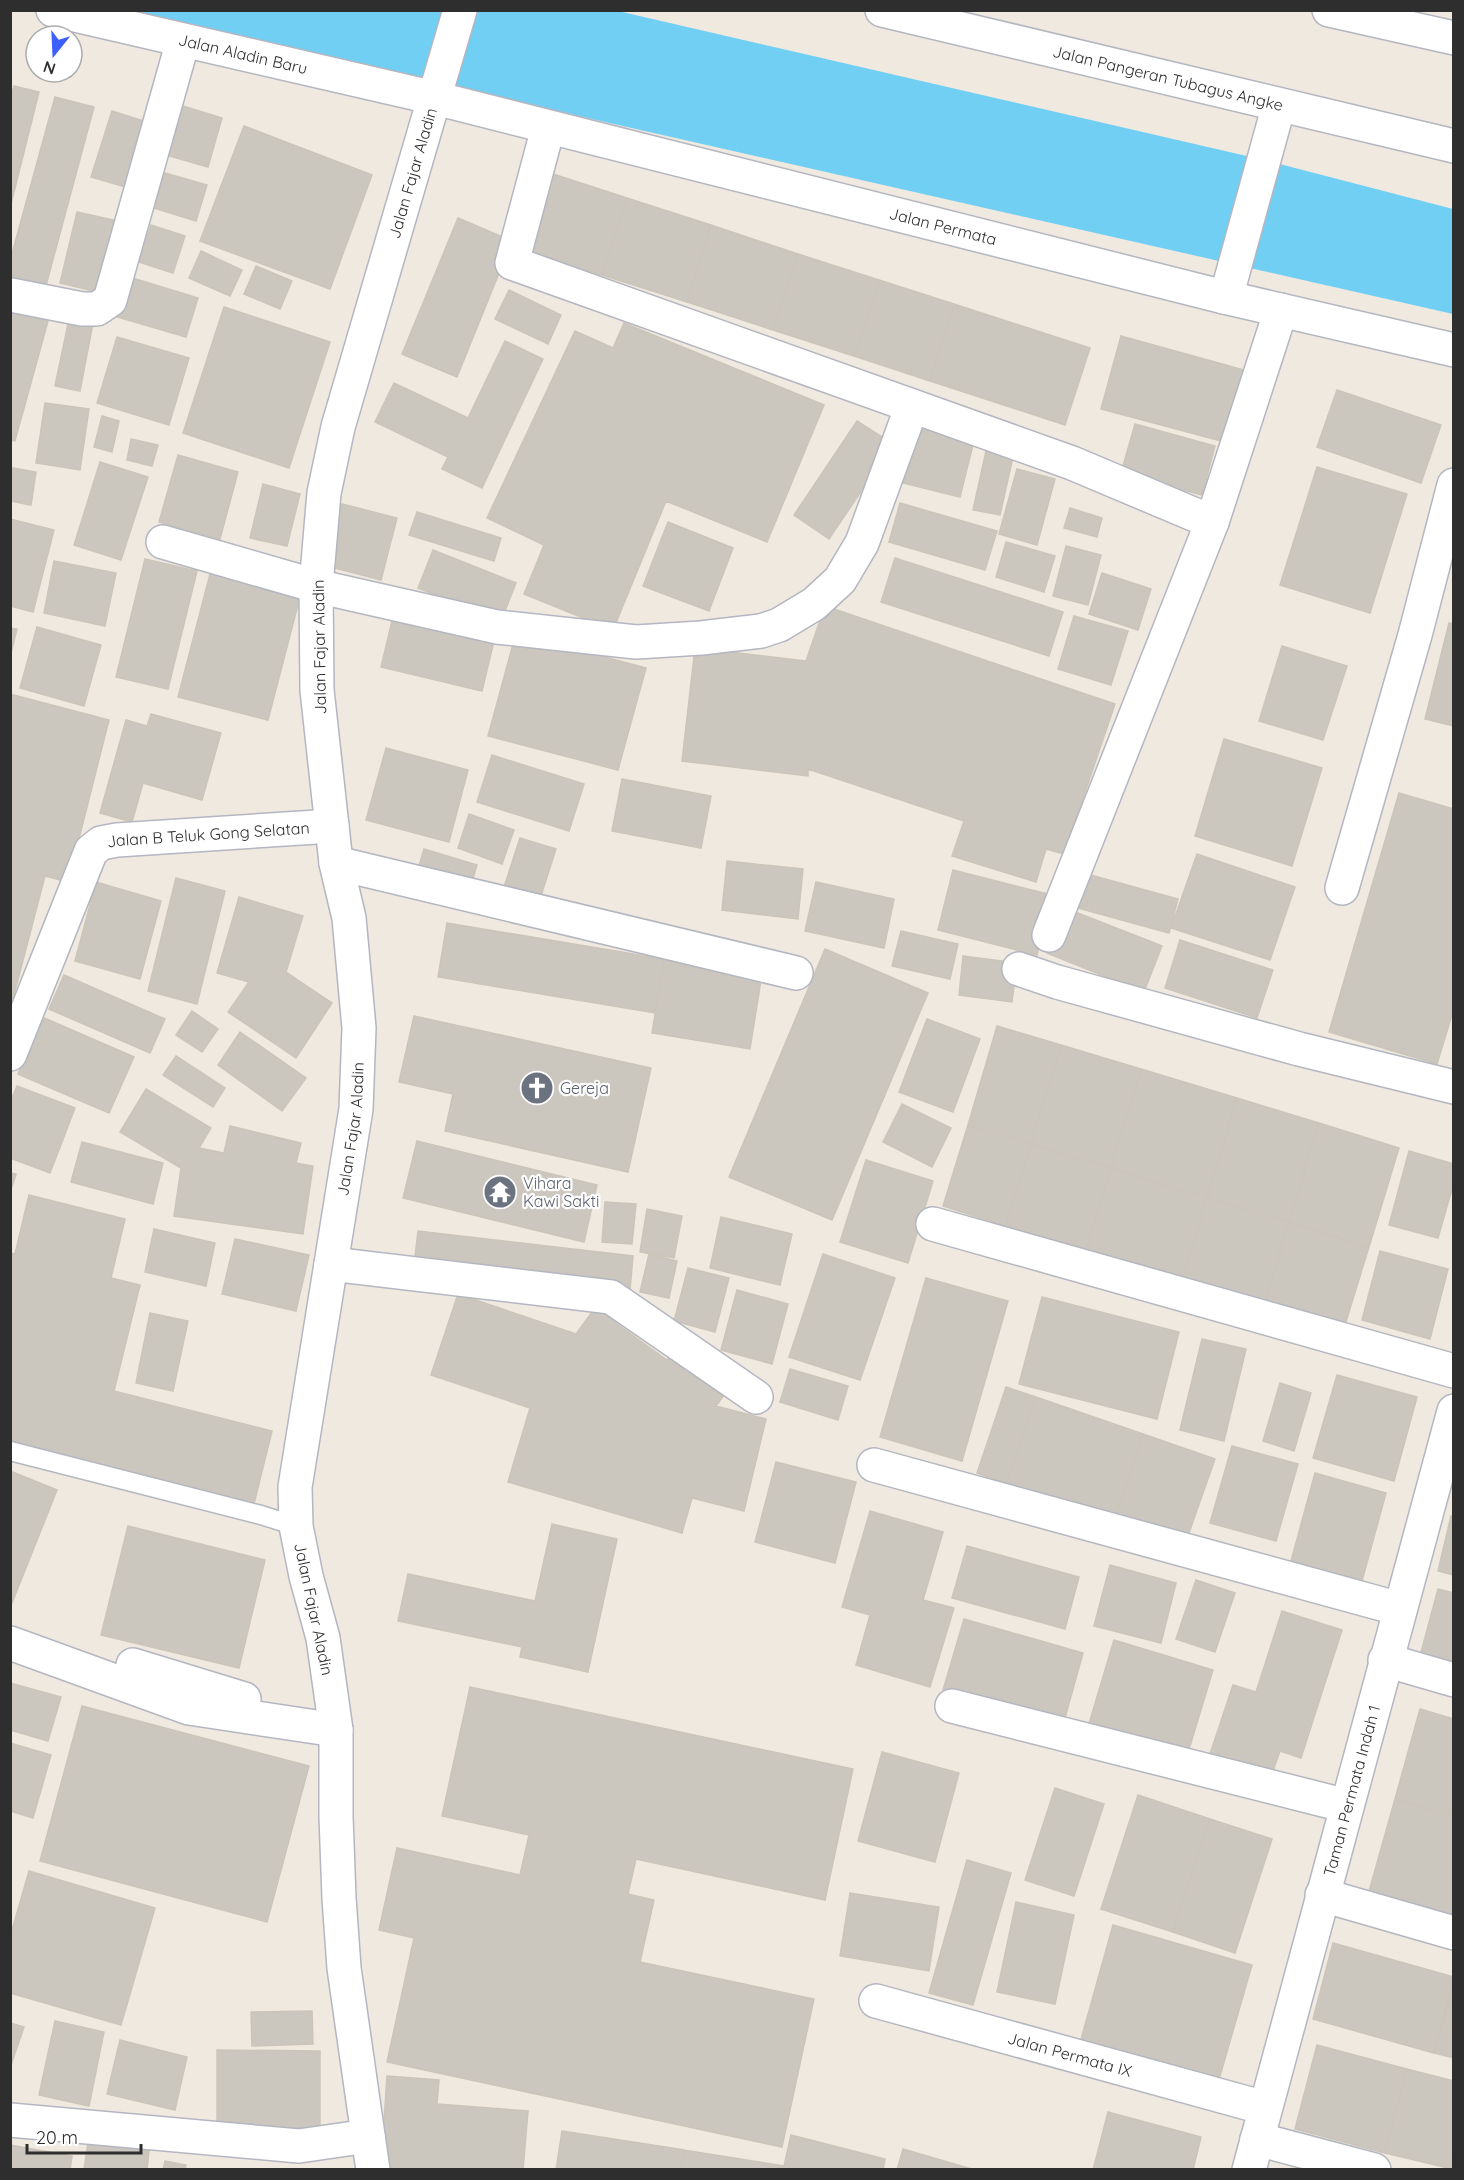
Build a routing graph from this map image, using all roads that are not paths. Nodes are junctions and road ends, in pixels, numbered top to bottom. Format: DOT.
graph roads {
  1 [pos="52,10"];
  2 [pos="460,10"];
  3 [pos="882,10"];
  4 [pos="1329,10"];
  5 [pos="1454,38"];
  6 [pos="183,41"];
  7 [pos="436,93"];
  8 [pos="1277,115"];
  9 [pos="548,128"];
  10 [pos="1454,146"];
  11 [pos="1227,290"];
  12 [pos="11,295"];
  13 [pos="1281,310"];
  14 [pos="1454,350"];
  15 [pos="912,406"];
  16 [pos="1454,485"];
  17 [pos="1212,522"];
  18 [pos="163,542"];
  19 [pos="316,586"];
  20 [pos="332,826"];
  21 [pos="336,863"];
  22 [pos="1342,888"];
  23 [pos="1049,935"];
  24 [pos="1019,969"];
  25 [pos="796,973"];
  26 [pos="12,1045"];
  27 [pos="1454,1087"];
  28 [pos="933,1224"];
  29 [pos="331,1264"];
  30 [pos="1454,1371"];
  31 [pos="756,1397"];
  32 [pos="1454,1411"];
  33 [pos="10,1451"];
  34 [pos="1448,1454"];
  35 [pos="874,1465"];
  36 [pos="296,1526"];
  37 [pos="1400,1609"];
  38 [pos="10,1643"];
  39 [pos="1385,1660"];
  40 [pos="122,1662"];
  41 [pos="1454,1680"];
  42 [pos="952,1706"];
  43 [pos="336,1723"];
  44 [pos="1347,1806"];
  45 [pos="1322,1895"];
  46 [pos="1454,1933"];
  47 [pos="876,2001"];
  48 [pos="1265,2108"];
  49 [pos="10,2120"];
  50 [pos="368,2136"];
  51 [pos="1253,2154"];
  52 [pos="373,2169"];
  53 [pos="1374,2169"];
  1 -- 6 [label="street, Jalan Aladin Baru"];
  2 -- 7 [label="street, Jalan Fajar Aladin"];
  3 -- 8 [label="street, Jalan Pangeran Tubagus Angke"];
  4 -- 5 [label="street"];
  6 -- 7 [label="street, Jalan Aladin Baru"];
  6 -- 12 [label="street"];
  7 -- 9 [label="street, Jalan Permata"];
  7 -- 19 [label="street, Jalan Fajar Aladin"];
  8 -- 10 [label="street, Jalan Pangeran Tubagus Angke"];
  8 -- 11 [label="street"];
  9 -- 11 [label="street, Jalan Permata"];
  9 -- 15 [label="street"];
  11 -- 13 [label="street, Jalan Permata"];
  13 -- 14 [label="street, Jalan Permata"];
  13 -- 17 [label="street"];
  15 -- 17 [label="street"];
  15 -- 19 [label="street"];
  16 -- 22 [label="street"];
  17 -- 23 [label="street"];
  18 -- 19 [label="street"];
  19 -- 20 [label="street, Jalan Fajar Aladin"];
  20 -- 21 [label="street, Jalan Fajar Aladin"];
  20 -- 26 [label="street, Jalan B Teluk Gong Selatan"];
  21 -- 25 [label="street"];
  21 -- 29 [label="street, Jalan Fajar Aladin"];
  24 -- 27 [label="street"];
  28 -- 30 [label="street"];
  29 -- 31 [label="street"];
  29 -- 36 [label="street, Jalan Fajar Aladin"];
  32 -- 34 [label="street, Taman Permata Indah 1"];
  33 -- 36 [label="lane"];
  34 -- 37 [label="street, Taman Permata Indah 1"];
  35 -- 37 [label="street"];
  36 -- 43 [label="street, Jalan Fajar Aladin"];
  37 -- 39 [label="street, Taman Permata Indah 1"];
  38 -- 43 [label="street"];
  39 -- 41 [label="street"];
  39 -- 44 [label="street, Taman Permata Indah 1"];
  40 -- 43 [label="street"];
  42 -- 44 [label="street"];
  43 -- 50 [label="street, Jalan Fajar Aladin"];
  44 -- 45 [label="street, Taman Permata Indah 1"];
  45 -- 46 [label="street"];
  45 -- 48 [label="street, Taman Permata Indah 1"];
  47 -- 48 [label="street, Jalan Permata IX"];
  48 -- 51 [label="street, Taman Permata Indah 1"];
  49 -- 50 [label="street"];
  50 -- 52 [label="street, Jalan Fajar Aladin"];
  51 -- 53 [label="street"];
}
